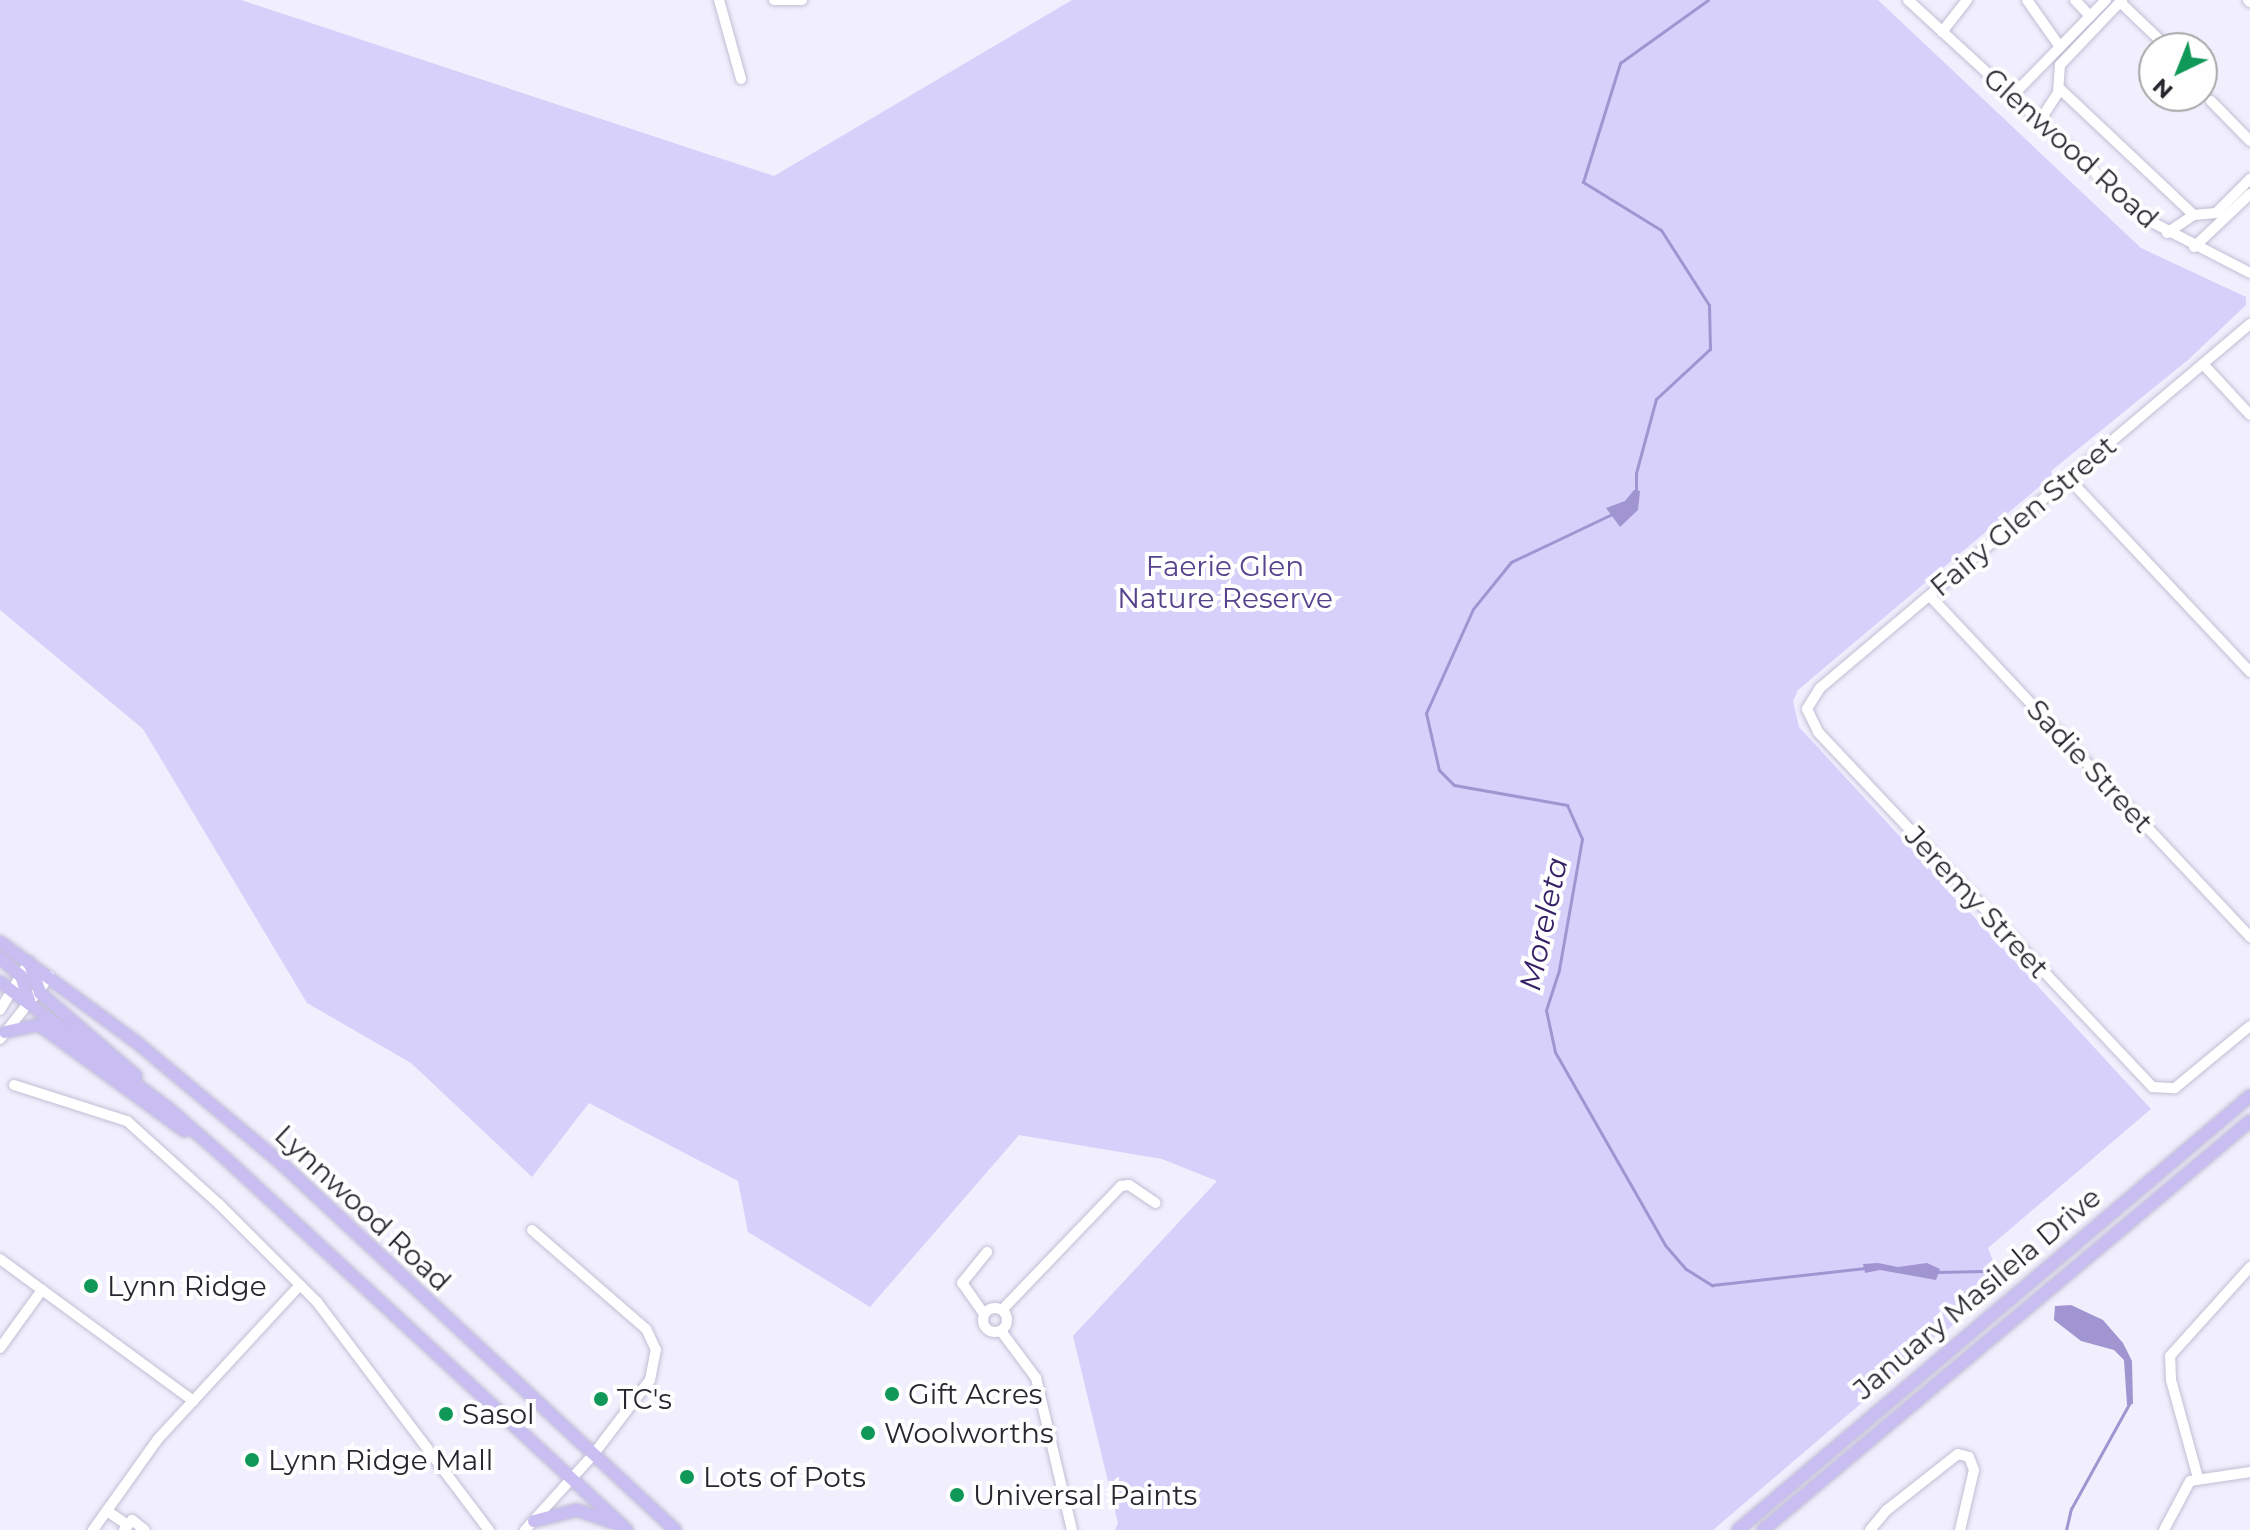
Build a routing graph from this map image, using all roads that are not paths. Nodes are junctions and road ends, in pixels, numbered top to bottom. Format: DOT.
graph roads {
  1 [pos="719,0"];
  2 [pos="774,0"];
  3 [pos="802,0"];
  4 [pos="1908,0"];
  5 [pos="1967,0"];
  6 [pos="2027,0"];
  7 [pos="2075,0"];
  8 [pos="2106,0"];
  9 [pos="2121,1"];
  10 [pos="2090,16"];
  11 [pos="1942,32"];
  12 [pos="2152,32"];
  13 [pos="2060,47"];
  14 [pos="741,79"];
  15 [pos="2059,88"];
  16 [pos="2011,97"];
  17 [pos="2218,108"];
  18 [pos="2039,122"];
  19 [pos="2250,141"];
  20 [pos="2250,179"];
  21 [pos="2250,194"];
  22 [pos="2194,215"];
  23 [pos="2167,233"];
  24 [pos="2194,247"];
  25 [pos="2250,273"];
  26 [pos="2250,324"];
  27 [pos="2203,364"];
  28 [pos="2250,415"];
  29 [pos="2068,478"];
  30 [pos="1930,596"];
  31 [pos="2250,672"];
  32 [pos="1807,715"];
  33 [pos="2250,937"];
  34 [pos="0,942"];
  35 [pos="0,958"];
  36 [pos="29,962"];
  37 [pos="21,976"];
  38 [pos="50,976"];
  39 [pos="0,982"];
  40 [pos="13,990"];
  41 [pos="37,990"];
  42 [pos="29,1001"];
  43 [pos="0,1010"];
  44 [pos="2250,1026"];
  45 [pos="2,1035"];
  46 [pos="14,1085"];
  47 [pos="2250,1096"];
  48 [pos="168,1108"];
  49 [pos="2250,1121"];
  50 [pos="224,1157"];
  51 [pos="1156,1203"];
  52 [pos="532,1230"];
  53 [pos="987,1252"];
  54 [pos="0,1259"];
  55 [pos="2250,1267"];
  56 [pos="300,1285"];
  57 [pos="42,1290"];
  58 [pos="1002,1310"];
  59 [pos="984,1314"];
  60 [pos="1001,1331"];
  61 [pos="0,1348"];
  62 [pos="193,1401"];
  63 [pos="593,1455"];
  64 [pos="2250,1472"];
  65 [pos="574,1478"];
  66 [pos="2198,1478"];
  67 [pos="107,1511"];
  68 [pos="530,1525"];
  69 [pos="126,1527"];
  70 [pos="626,1529"];
  71 [pos="93,1530"];
  72 [pos="145,1530"];
  73 [pos="489,1530"];
  74 [pos="675,1530"];
  75 [pos="1072,1530"];
  76 [pos="1738,1530"];
  77 [pos="1763,1530"];
  78 [pos="1870,1530"];
  79 [pos="1960,1530"];
  80 [pos="2164,1530"];
  1 -- 14 [label="street"];
  2 -- 3 [label="street"];
  4 -- 11 [label="street, Glenwood Road"];
  5 -- 11 [label="street"];
  6 -- 13 [label="street"];
  7 -- 10 [label="street"];
  8 -- 10 [label="street"];
  9 -- 12 [label="street"];
  9 -- 15 [label="street"];
  10 -- 13 [label="street"];
  11 -- 16 [label="street, Glenwood Road"];
  13 -- 16 [label="street"];
  15 -- 18 [label="street"];
  15 -- 22 [label="street"];
  16 -- 18 [label="street, Glenwood Road"];
  17 -- 19 [label="street"];
  18 -- 23 [label="street, Glenwood Road"];
  20 -- 22 [label="street"];
  21 -- 24 [label="street"];
  22 -- 23 [label="street"];
  23 -- 24 [label="street, Glenwood Road"];
  24 -- 25 [label="street, Glenwood Road"];
  26 -- 27 [label="street, Fairy Glen Street"];
  27 -- 28 [label="street"];
  27 -- 29 [label="street, Fairy Glen Street"];
  29 -- 30 [label="street, Fairy Glen Street"];
  29 -- 31 [label="street"];
  30 -- 32 [label="street, Fairy Glen Street"];
  30 -- 33 [label="street, Sadie Street"];
  32 -- 44 [label="street, Jeremy Street"];
  34 -- 36 [label="main road, Lynnwood Road"];
  35 -- 37 [label="main road"];
  36 -- 37 [label="street"];
  36 -- 38 [label="main road, Lynnwood Road"];
  36 -- 41 [label="main road"];
  37 -- 40 [label="street"];
  37 -- 42 [label="main road"];
  38 -- 41 [label="street"];
  38 -- 63 [label="main road, Lynnwood Road"];
  39 -- 40 [label="main road, Lynnwood Road"];
  40 -- 42 [label="main road, Lynnwood Road"];
  40 -- 43 [label="street"];
  41 -- 42 [label="street"];
  41 -- 48 [label="main road"];
  42 -- 45 [label="street"];
  42 -- 48 [label="main road, Lynnwood Road"];
  45 -- 50 [label="main road"];
  46 -- 56 [label="street"];
  47 -- 76 [label="main road, January Masilela Drive"];
  48 -- 50 [label="main road, Lynnwood Road"];
  49 -- 77 [label="main road, January Masilela Drive"];
  50 -- 65 [label="main road, Lynnwood Road"];
  51 -- 58 [label="street"];
  52 -- 63 [label="street"];
  53 -- 59 [label="street"];
  54 -- 57 [label="street"];
  55 -- 66 [label="street"];
  56 -- 62 [label="street"];
  56 -- 73 [label="street"];
  57 -- 61 [label="street"];
  57 -- 62 [label="street"];
  58 -- 59 [label="street"];
  58 -- 60 [label="street"];
  59 -- 60 [label="street"];
  60 -- 75 [label="street"];
  62 -- 67 [label="street"];
  63 -- 65 [label="street"];
  63 -- 74 [label="main road, Lynnwood Road"];
  64 -- 66 [label="street"];
  65 -- 68 [label="street"];
  65 -- 70 [label="main road, Lynnwood Road"];
  66 -- 80 [label="street"];
  67 -- 69 [label="street"];
  67 -- 71 [label="street"];
  68 -- 70 [label="main road"];
  69 -- 72 [label="street"];
  78 -- 79 [label="street"];
}
